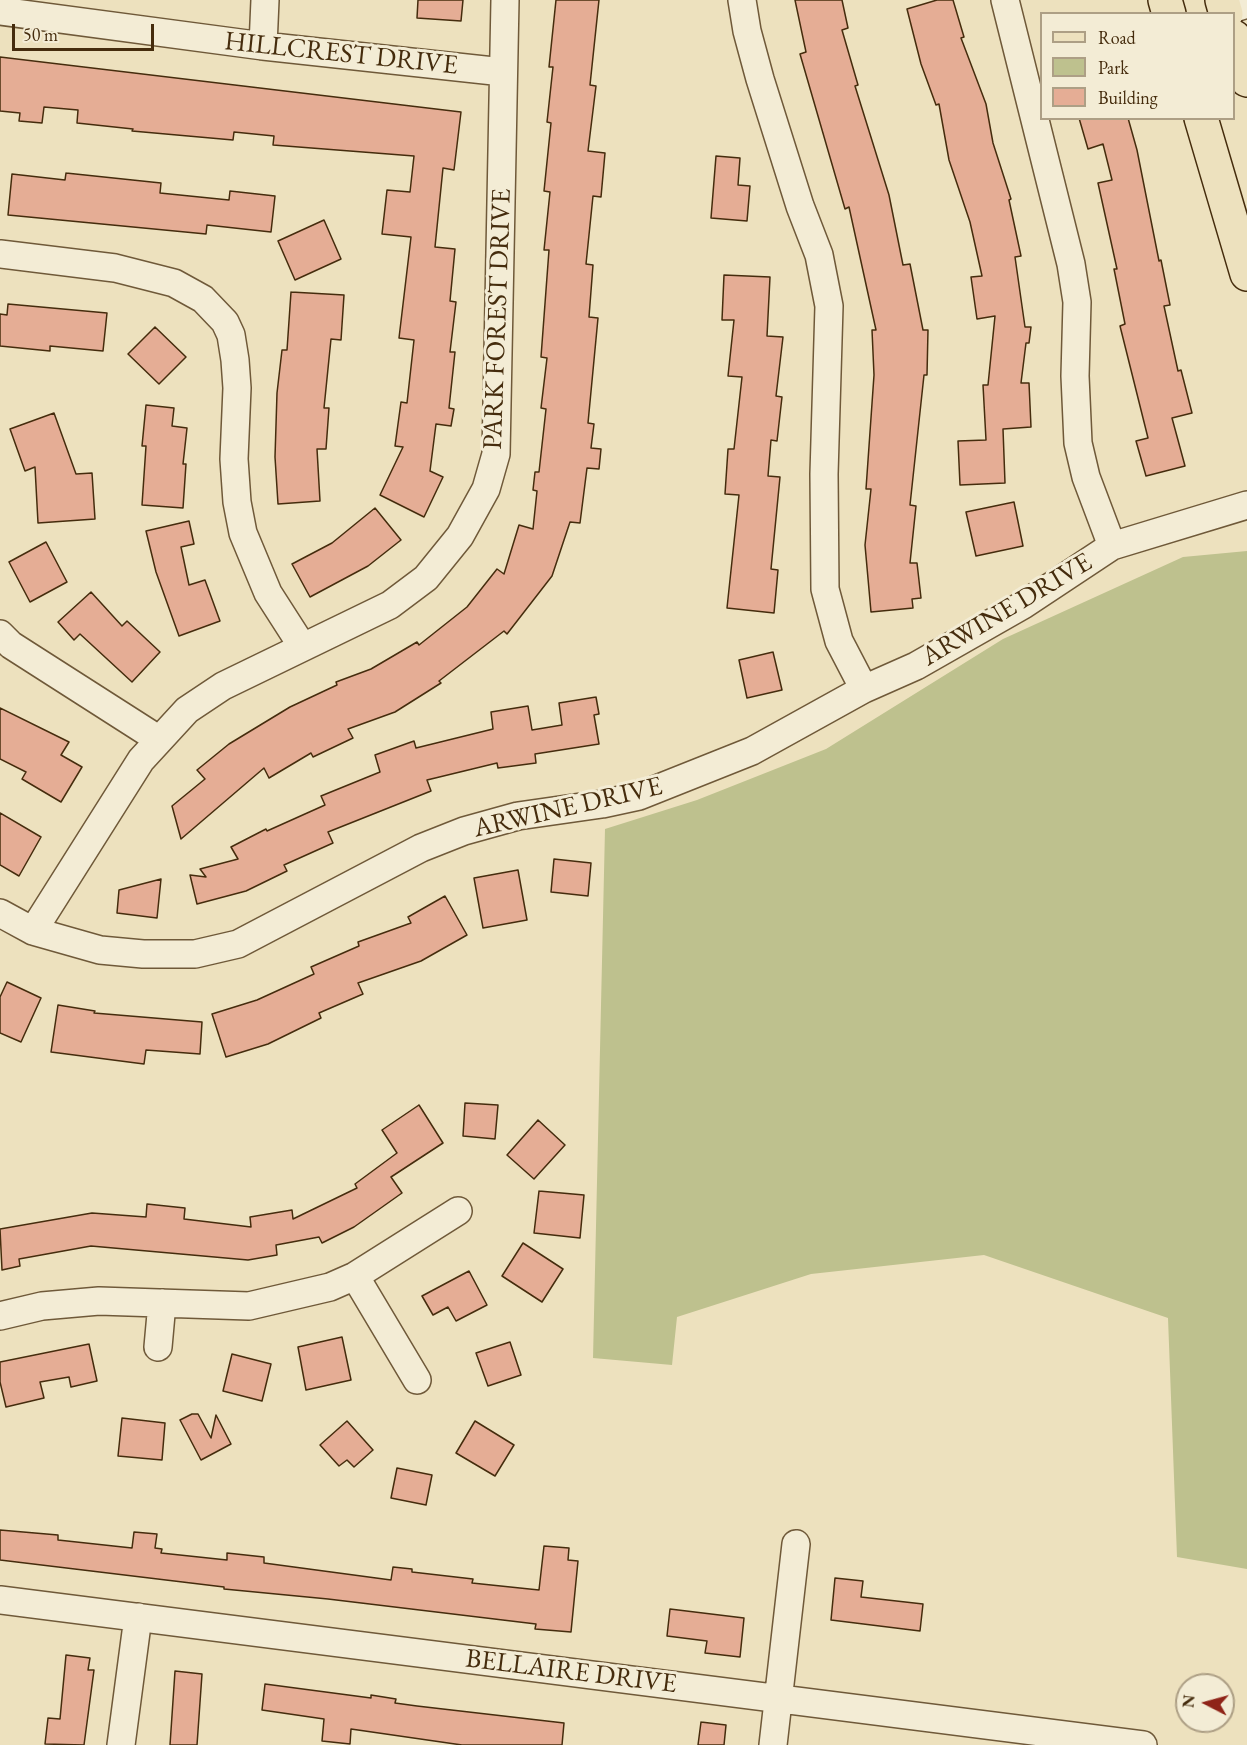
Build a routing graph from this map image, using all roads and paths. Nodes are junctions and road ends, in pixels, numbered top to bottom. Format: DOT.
graph roads {
  1 [pos="265,0"];
  2 [pos="505,0"];
  3 [pos="742,0"];
  4 [pos="1005,0"];
  5 [pos="28,7"];
  6 [pos="0,11"];
  7 [pos="1235,30"];
  8 [pos="263,46"];
  9 [pos="503,72"];
  10 [pos="1247,80"];
  11 [pos="1202,120"];
  12 [pos="0,254"];
  13 [pos="1247,274"];
  14 [pos="1247,505"];
  15 [pos="1112,546"];
  16 [pos="0,634"];
  17 [pos="302,646"];
  18 [pos="864,689"];
  19 [pos="158,739"];
  20 [pos="0,913"];
  21 [pos="33,931"];
  22 [pos="458,1210"];
  23 [pos="355,1276"];
  24 [pos="162,1303"];
  25 [pos="0,1316"];
  26 [pos="158,1347"];
  27 [pos="417,1380"];
  28 [pos="796,1544"];
  29 [pos="0,1600"];
  30 [pos="138,1617"];
  31 [pos="778,1699"];
  32 [pos="121,1745"];
  33 [pos="773,1745"];
  34 [pos="1143,1745"];
  1 -- 8 [label="street"];
  2 -- 9 [label="street, PARK FOREST DRIVE"];
  3 -- 18 [label="street"];
  4 -- 15 [label="street"];
  5 -- 6 [label="street, HILLCREST DRIVE"];
  5 -- 8 [label="street, HILLCREST DRIVE"];
  7 -- 10 [label="main road"];
  8 -- 9 [label="street, HILLCREST DRIVE"];
  9 -- 17 [label="street, PARK FOREST DRIVE"];
  11 -- 13 [label="main road"];
  12 -- 17 [label="street"];
  14 -- 15 [label="street, ARWINE DRIVE"];
  15 -- 18 [label="street, ARWINE DRIVE"];
  16 -- 19 [label="street"];
  17 -- 19 [label="street, PARK FOREST DRIVE"];
  18 -- 21 [label="street, ARWINE DRIVE"];
  19 -- 21 [label="street, PARK FOREST DRIVE"];
  20 -- 21 [label="street, ARWINE DRIVE"];
  22 -- 23 [label="street"];
  23 -- 24 [label="street"];
  23 -- 27 [label="street"];
  24 -- 25 [label="street"];
  24 -- 26 [label="street"];
  28 -- 31 [label="street"];
  29 -- 30 [label="street, BELLAIRE DRIVE"];
  30 -- 31 [label="street, BELLAIRE DRIVE"];
  30 -- 32 [label="street"];
  31 -- 33 [label="street"];
  31 -- 34 [label="street, BELLAIRE DRIVE"];
}
